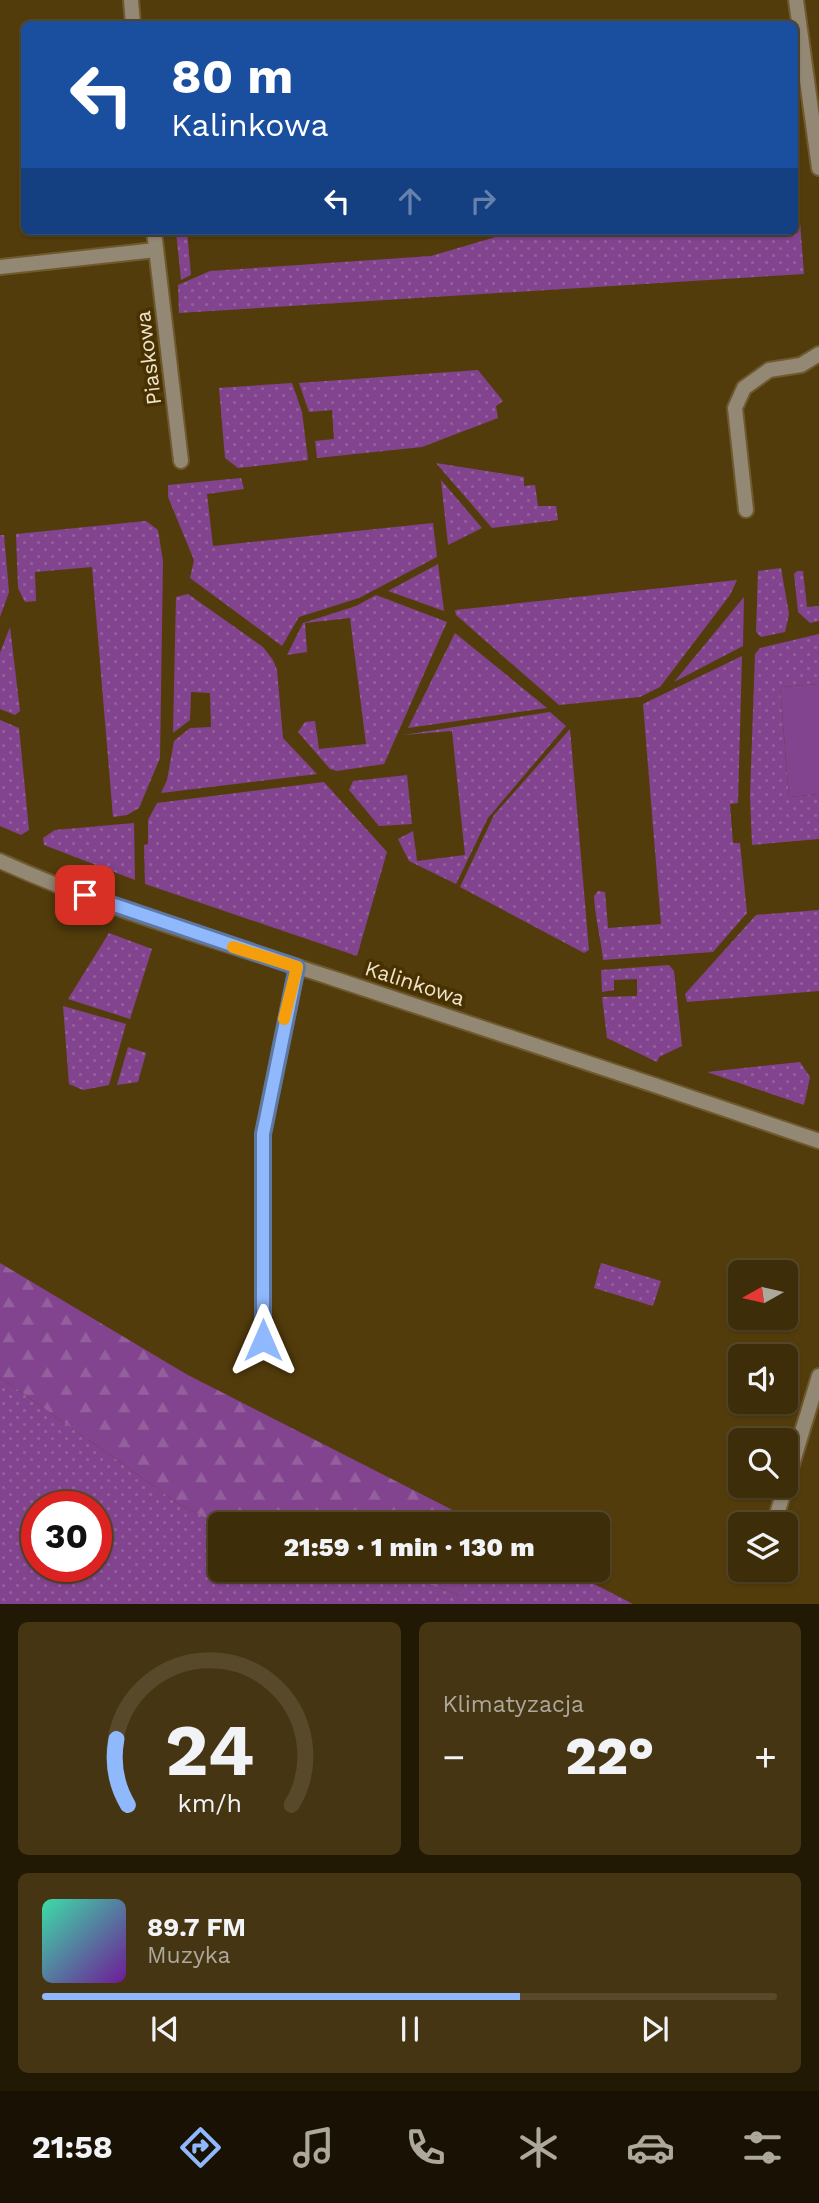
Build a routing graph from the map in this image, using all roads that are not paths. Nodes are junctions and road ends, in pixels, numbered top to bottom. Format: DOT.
graph roads {
  1 [pos="131,0"];
  2 [pos="796,0"];
  3 [pos="133,21"];
  4 [pos="819,167"];
  5 [pos="155,235"];
  6 [pos="156,250"];
  7 [pos="0,267"];
  8 [pos="819,354"];
  9 [pos="181,461"];
  10 [pos="746,510"];
  11 [pos="0,861"];
  12 [pos="297,967"];
  13 [pos="819,1141"];
  14 [pos="263,1340"];
  15 [pos="819,1376"];
  16 [pos="778,1512"];
  1 -- 3 [label="street"];
  2 -- 4 [label="street"];
  5 -- 6 [label="street, Piaskowa"];
  6 -- 7 [label="street"];
  6 -- 9 [label="street, Piaskowa"];
  8 -- 10 [label="street"];
  11 -- 12 [label="street, Kalinkowa"];
  12 -- 13 [label="street, Kalinkowa"];
  12 -- 14 [label="street"];
  15 -- 16 [label="street"];
}
